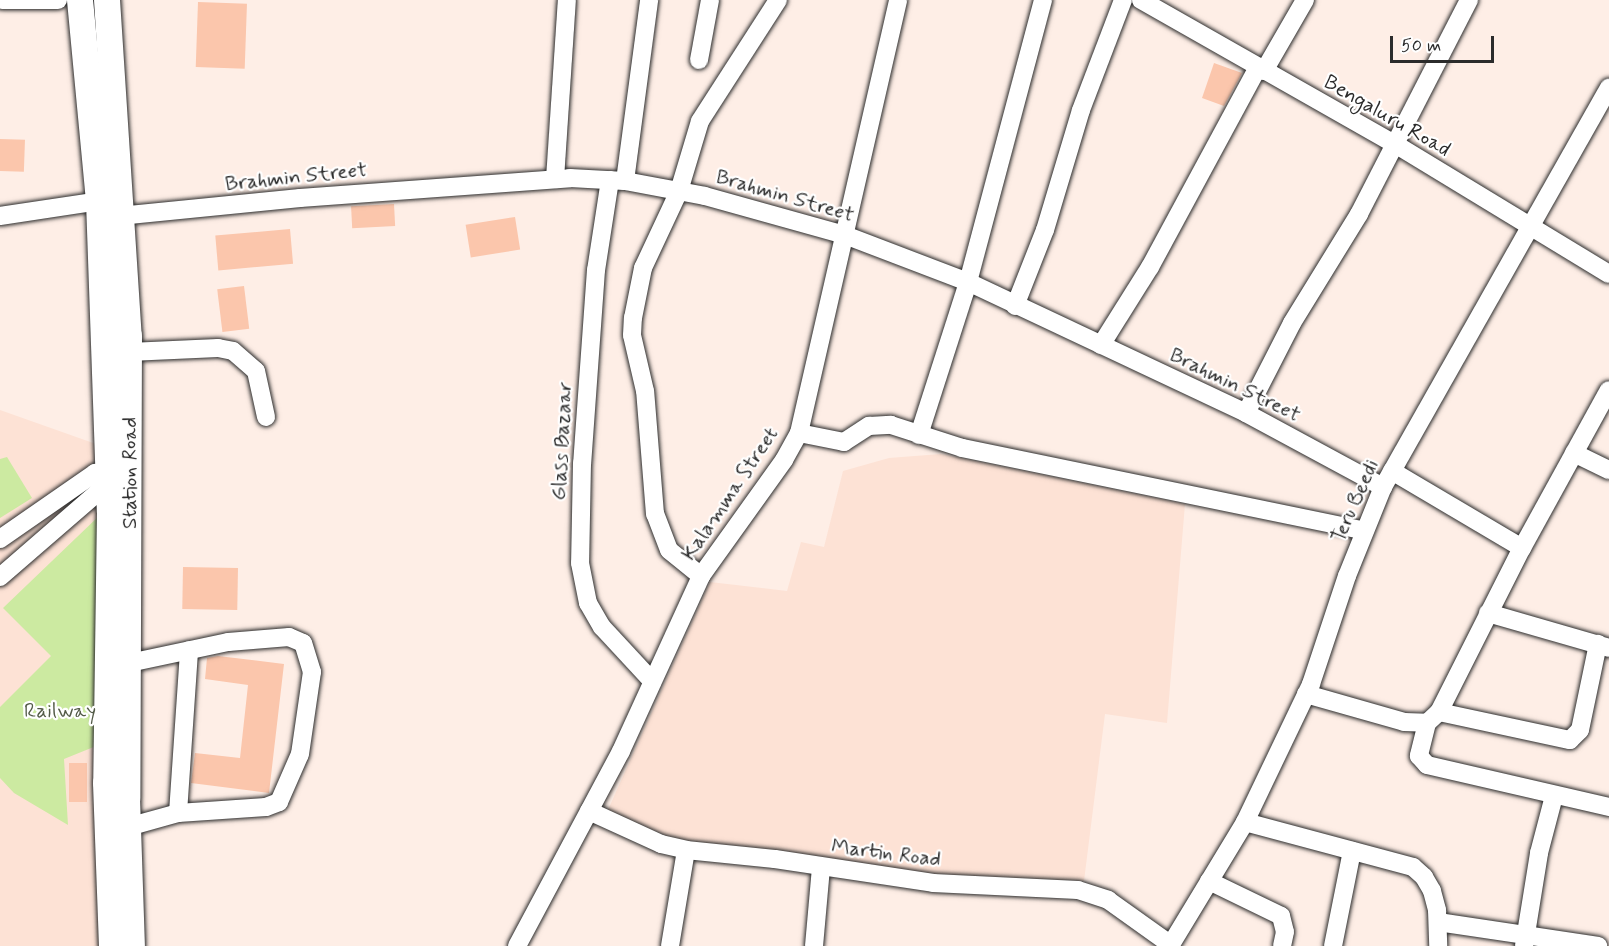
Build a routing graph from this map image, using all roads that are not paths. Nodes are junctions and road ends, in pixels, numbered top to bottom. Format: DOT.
graph roads {
  1 [pos="2,0"];
  2 [pos="58,0"];
  3 [pos="80,0"];
  4 [pos="107,0"];
  5 [pos="567,0"];
  6 [pos="649,0"];
  7 [pos="710,0"];
  8 [pos="778,0"];
  9 [pos="898,0"];
  10 [pos="1044,0"];
  11 [pos="1123,0"];
  12 [pos="1141,0"];
  13 [pos="1305,0"];
  14 [pos="1469,0"];
  15 [pos="699,60"];
  16 [pos="1261,69"];
  17 [pos="1609,88"];
  18 [pos="1395,144"];
  19 [pos="555,179"];
  20 [pos="618,180"];
  21 [pos="679,191"];
  22 [pos="107,212"];
  23 [pos="0,216"];
  24 [pos="1529,227"];
  25 [pos="845,235"];
  26 [pos="1609,274"];
  27 [pos="968,282"];
  28 [pos="1015,306"];
  29 [pos="1101,345"];
  30 [pos="129,352"];
  31 [pos="1609,390"];
  32 [pos="1604,409"];
  33 [pos="1245,413"];
  34 [pos="266,417"];
  35 [pos="799,433"];
  36 [pos="919,435"];
  37 [pos="1574,453"];
  38 [pos="1609,470"];
  39 [pos="120,471"];
  40 [pos="1387,479"];
  41 [pos="1365,531"];
  42 [pos="0,539"];
  43 [pos="1522,548"];
  44 [pos="701,576"];
  45 [pos="0,577"];
  46 [pos="1488,613"];
  47 [pos="1604,646"];
  48 [pos="189,650"];
  49 [pos="129,663"];
  50 [pos="652,681"];
  51 [pos="1306,693"];
  52 [pos="1433,717"];
  53 [pos="1554,796"];
  54 [pos="1609,807"];
  55 [pos="589,811"];
  56 [pos="178,813"];
  57 [pos="1245,822"];
  58 [pos="118,830"];
  59 [pos="686,850"];
  60 [pos="1352,851"];
  61 [pos="821,868"];
  62 [pos="1209,881"];
  63 [pos="1438,922"];
  64 [pos="1525,941"];
  65 [pos="112,946"];
  66 [pos="132,946"];
  67 [pos="517,946"];
  68 [pos="670,946"];
  69 [pos="814,946"];
  70 [pos="1171,946"];
  71 [pos="1282,946"];
  72 [pos="1333,946"];
  73 [pos="1438,946"];
  74 [pos="1598,946"];
  1 -- 2 [label="street"];
  3 -- 22 [label="highway"];
  4 -- 22 [label="highway, Station Road"];
  5 -- 19 [label="street"];
  6 -- 20 [label="street, Glass Bazaar"];
  7 -- 15 [label="street"];
  8 -- 21 [label="street"];
  9 -- 25 [label="street, Kalamma Street"];
  10 -- 27 [label="street"];
  11 -- 28 [label="street"];
  12 -- 16 [label="street, Bengaluru Road"];
  13 -- 16 [label="street"];
  14 -- 18 [label="street"];
  16 -- 18 [label="street, Bengaluru Road"];
  16 -- 29 [label="street"];
  17 -- 24 [label="street, Teru Beedi"];
  18 -- 24 [label="street, Bengaluru Road"];
  18 -- 33 [label="street"];
  19 -- 20 [label="street, Brahmin Street"];
  19 -- 22 [label="street, Brahmin Street"];
  20 -- 21 [label="street, Brahmin Street"];
  20 -- 50 [label="street, Glass Bazaar"];
  21 -- 25 [label="street, Brahmin Street"];
  21 -- 44 [label="street"];
  22 -- 23 [label="street, Brahmin Street"];
  22 -- 30 [label="highway, Station Road"];
  22 -- 39 [label="highway"];
  24 -- 26 [label="street, Bengaluru Road"];
  24 -- 40 [label="street, Teru Beedi"];
  25 -- 27 [label="street, Brahmin Street"];
  25 -- 35 [label="street, Kalamma Street"];
  27 -- 28 [label="street, Brahmin Street"];
  27 -- 36 [label="street"];
  28 -- 29 [label="street, Brahmin Street"];
  29 -- 33 [label="street, Brahmin Street"];
  30 -- 34 [label="street"];
  30 -- 39 [label="highway, Station Road"];
  31 -- 32 [label="street"];
  32 -- 37 [label="street"];
  33 -- 40 [label="street, Brahmin Street"];
  35 -- 36 [label="street"];
  35 -- 44 [label="street, Kalamma Street"];
  36 -- 41 [label="street"];
  37 -- 38 [label="street"];
  37 -- 43 [label="street"];
  39 -- 42 [label="street"];
  39 -- 45 [label="street"];
  39 -- 49 [label="highway, Station Road"];
  39 -- 58 [label="highway, Station Road"];
  40 -- 41 [label="street, Teru Beedi"];
  40 -- 43 [label="street, Brahmin Street"];
  41 -- 51 [label="street, Teru Beedi"];
  43 -- 46 [label="street"];
  44 -- 50 [label="street, Kalamma Street"];
  46 -- 47 [label="street"];
  46 -- 52 [label="street"];
  47 -- 52 [label="street"];
  48 -- 49 [label="street"];
  48 -- 56 [label="street"];
  48 -- 56 [label="street"];
  49 -- 58 [label="highway, Station Road"];
  50 -- 55 [label="street, Kalamma Street"];
  51 -- 52 [label="street"];
  51 -- 57 [label="street, Teru Beedi"];
  52 -- 53 [label="street"];
  53 -- 54 [label="street"];
  53 -- 64 [label="street"];
  55 -- 59 [label="street, Martin Road"];
  55 -- 67 [label="street, Kalamma Street"];
  56 -- 58 [label="street"];
  57 -- 60 [label="street"];
  57 -- 62 [label="street, Teru Beedi"];
  58 -- 65 [label="highway, Station Road"];
  58 -- 66 [label="highway, Station Road"];
  59 -- 61 [label="street, Martin Road"];
  59 -- 68 [label="street"];
  60 -- 63 [label="street"];
  60 -- 72 [label="street"];
  61 -- 69 [label="street"];
  61 -- 70 [label="street, Martin Road"];
  62 -- 70 [label="street, Teru Beedi"];
  62 -- 71 [label="street"];
  63 -- 64 [label="street"];
  63 -- 73 [label="street"];
  64 -- 74 [label="street"];
}
